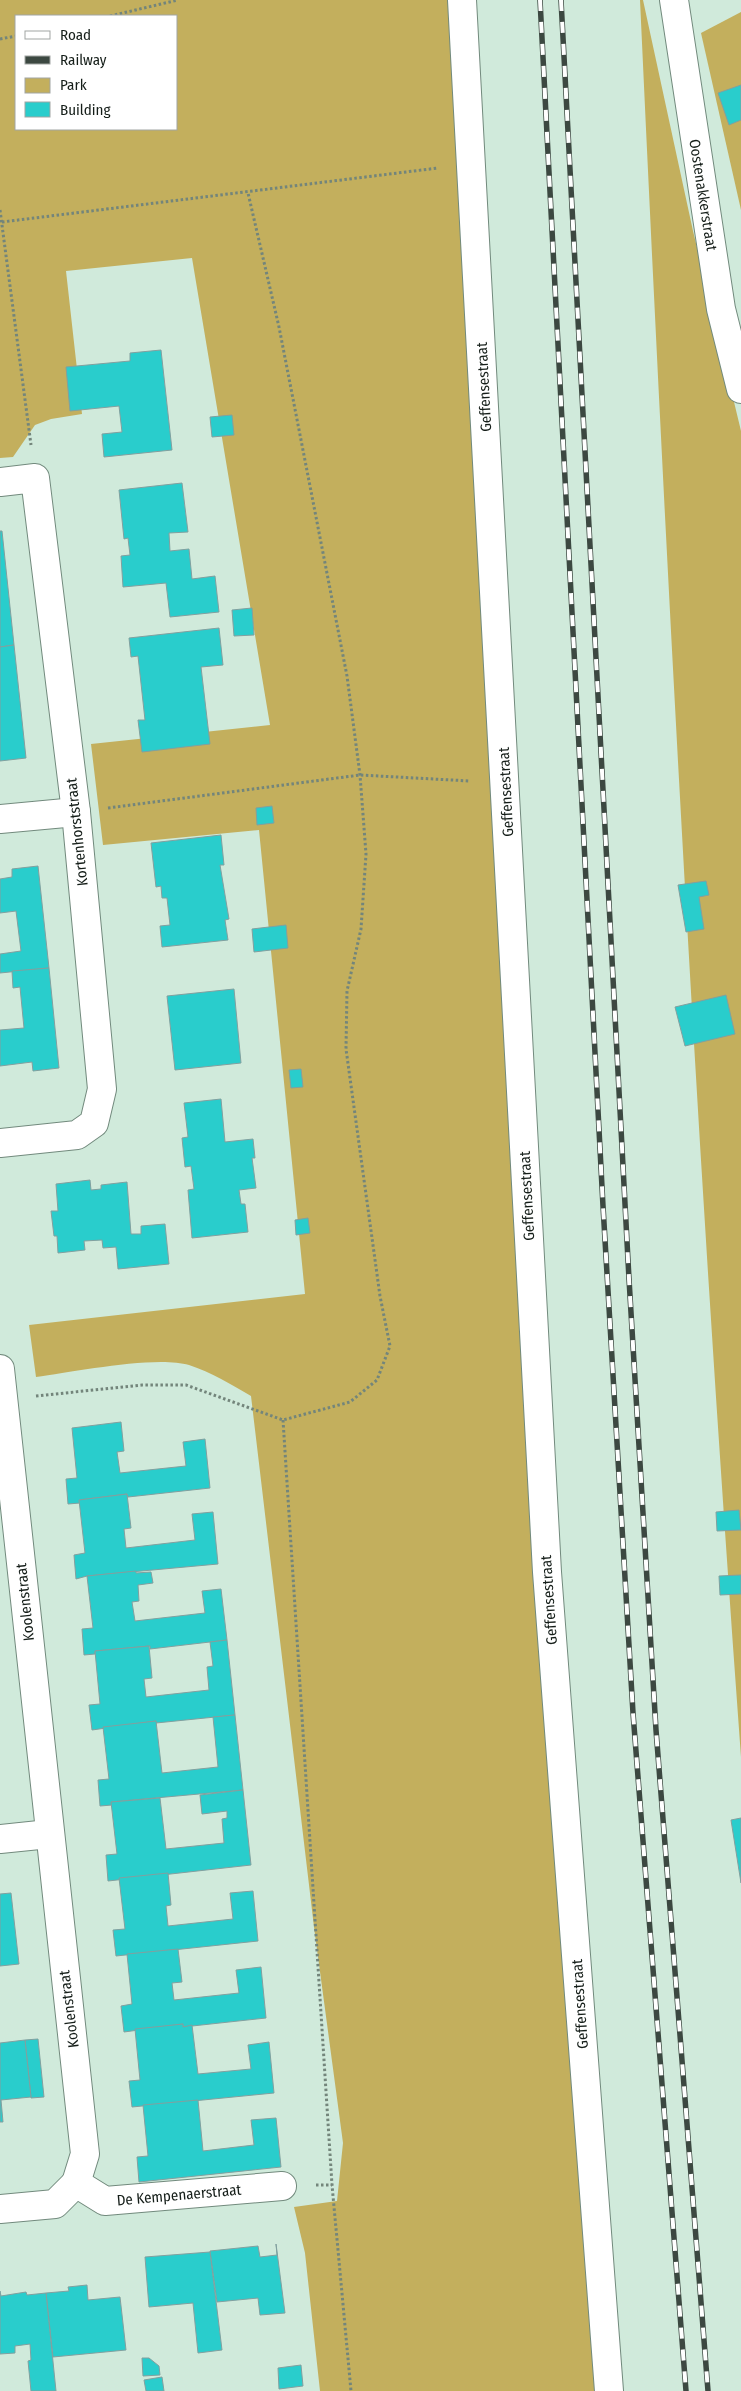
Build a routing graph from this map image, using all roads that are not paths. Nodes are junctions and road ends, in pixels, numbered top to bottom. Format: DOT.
graph roads {
  1 [pos="462,0"];
  2 [pos="674,0"];
  3 [pos="741,389"];
  4 [pos="0,482"];
  5 [pos="76,812"];
  6 [pos="0,818"];
  7 [pos="0,1143"];
  8 [pos="0,1369"];
  9 [pos="8,1518"];
  10 [pos="49,1834"];
  11 [pos="0,1839"];
  12 [pos="76,2183"];
  13 [pos="282,2186"];
  14 [pos="0,2209"];
  15 [pos="609,2391"];
  1 -- 15 [label="street, Geffensestraat"];
  2 -- 3 [label="street, Oostenakkerstraat"];
  4 -- 5 [label="street, Kortenhorststraat"];
  5 -- 6 [label="street"];
  5 -- 7 [label="street, Kortenhorststraat"];
  8 -- 9 [label="street, Koolenstraat"];
  9 -- 10 [label="street, Koolenstraat"];
  10 -- 11 [label="street"];
  10 -- 12 [label="street, Koolenstraat"];
  12 -- 13 [label="street, De Kempenaerstraat"];
  12 -- 14 [label="street"];
}
